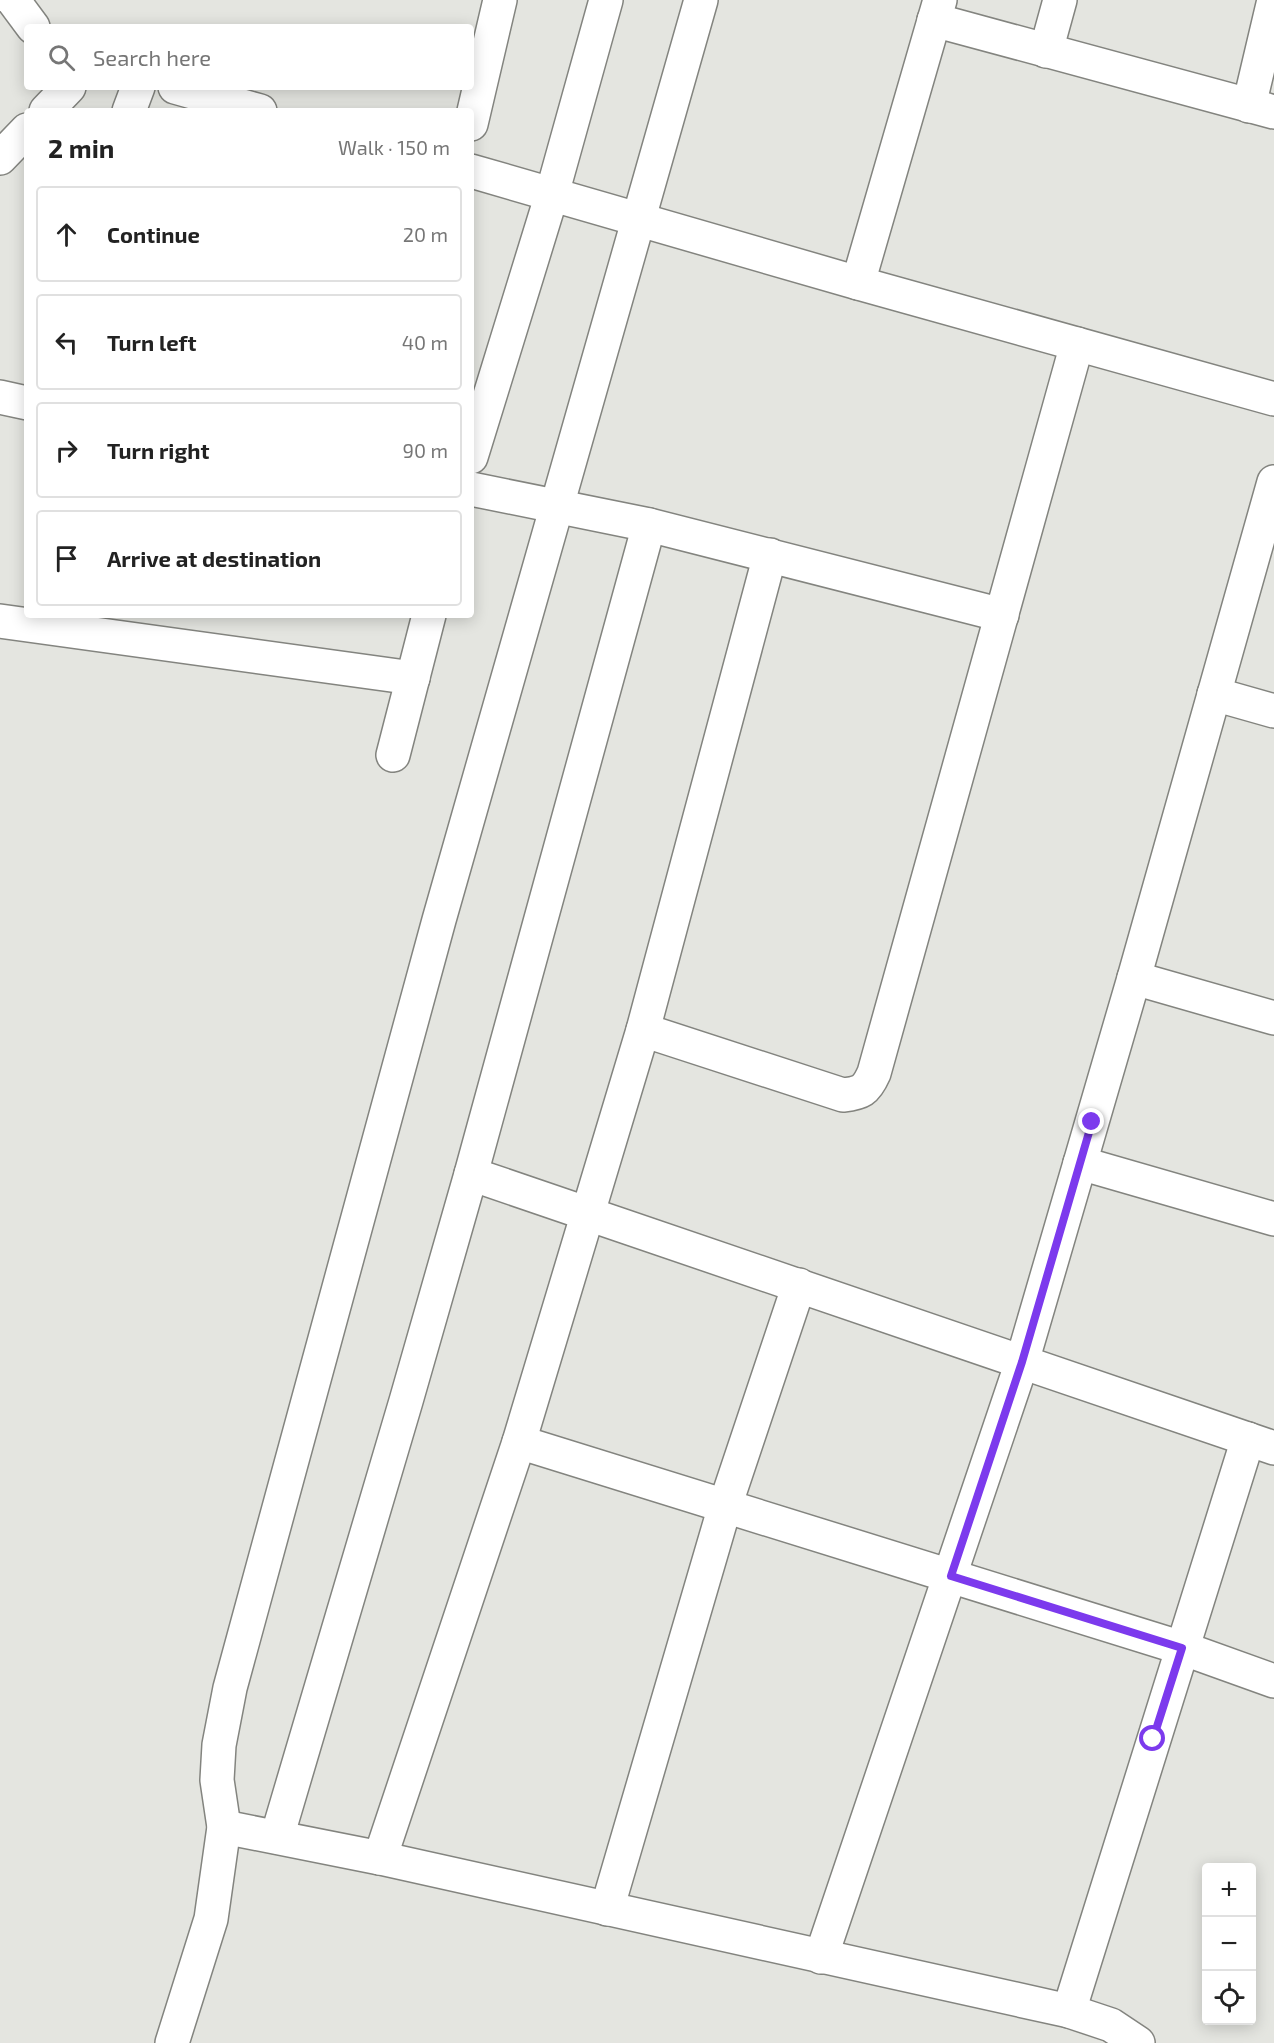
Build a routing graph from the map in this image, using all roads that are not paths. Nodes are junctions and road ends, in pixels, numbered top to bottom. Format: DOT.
graph roads {
  1 [pos="13,0"];
  2 [pos="500,0"];
  3 [pos="606,0"];
  4 [pos="701,0"];
  5 [pos="1060,0"];
  6 [pos="1274,0"];
  7 [pos="937,10"];
  8 [pos="31,24"];
  9 [pos="1046,51"];
  10 [pos="66,90"];
  11 [pos="137,90"];
  12 [pos="186,90"];
  13 [pos="49,108"];
  14 [pos="130,108"];
  15 [pos="249,108"];
  16 [pos="1262,109"];
  17 [pos="474,111"];
  18 [pos="24,133"];
  19 [pos="0,158"];
  20 [pos="474,172"];
  21 [pos="552,194"];
  22 [pos="638,219"];
  23 [pos="858,283"];
  24 [pos="1077,344"];
  25 [pos="0,397"];
  26 [pos="1274,399"];
  27 [pos="24,402"];
  28 [pos="474,447"];
  29 [pos="1274,482"];
  30 [pos="474,490"];
  31 [pos="558,506"];
  32 [pos="649,525"];
  33 [pos="770,555"];
  34 [pos="1002,615"];
  35 [pos="428,618"];
  36 [pos="0,621"];
  37 [pos="413,678"];
  38 [pos="1214,694"];
  39 [pos="1274,711"];
  40 [pos="393,755"];
  41 [pos="1134,978"];
  42 [pos="1274,1017"];
  43 [pos="643,1030"];
  44 [pos="1080,1163"];
  45 [pos="471,1174"];
  46 [pos="588,1213"];
  47 [pos="1274,1219"];
  48 [pos="799,1285"];
  49 [pos="1022,1362"];
  50 [pos="519,1442"];
  51 [pos="1261,1443"];
  52 [pos="725,1506"];
  53 [pos="951,1576"];
  54 [pos="1182,1648"];
  55 [pos="1274,1681"];
  56 [pos="224,1827"];
  57 [pos="277,1837"];
  58 [pos="380,1858"];
  59 [pos="607,1909"];
  60 [pos="821,1957"];
  61 [pos="1069,2011"];
  62 [pos="172,2043"];
  63 [pos="1137,2043"];
  1 -- 8 [label="street"];
  2 -- 17 [label="street"];
  3 -- 21 [label="street"];
  4 -- 22 [label="street"];
  5 -- 9 [label="street"];
  6 -- 16 [label="street"];
  7 -- 9 [label="street"];
  7 -- 23 [label="street"];
  9 -- 16 [label="street"];
  10 -- 13 [label="street"];
  11 -- 14 [label="street"];
  12 -- 15 [label="street"];
  18 -- 19 [label="street"];
  20 -- 21 [label="street"];
  21 -- 22 [label="street"];
  21 -- 28 [label="street"];
  22 -- 23 [label="street"];
  22 -- 31 [label="street"];
  23 -- 24 [label="street"];
  24 -- 26 [label="street"];
  24 -- 34 [label="street"];
  25 -- 27 [label="street"];
  29 -- 38 [label="street"];
  30 -- 31 [label="street"];
  31 -- 32 [label="street"];
  31 -- 56 [label="street"];
  32 -- 33 [label="street"];
  32 -- 45 [label="street"];
  33 -- 34 [label="street"];
  33 -- 43 [label="street"];
  34 -- 43 [label="street"];
  35 -- 37 [label="street"];
  36 -- 37 [label="street"];
  37 -- 40 [label="street"];
  38 -- 39 [label="street"];
  38 -- 41 [label="street"];
  41 -- 42 [label="street"];
  41 -- 44 [label="street"];
  43 -- 46 [label="street"];
  44 -- 47 [label="street"];
  44 -- 49 [label="street"];
  45 -- 46 [label="street"];
  45 -- 57 [label="street"];
  46 -- 48 [label="street"];
  46 -- 50 [label="street"];
  48 -- 49 [label="street"];
  48 -- 52 [label="street"];
  49 -- 51 [label="street"];
  49 -- 53 [label="street"];
  50 -- 52 [label="street"];
  50 -- 58 [label="street"];
  51 -- 54 [label="street"];
  52 -- 53 [label="street"];
  52 -- 59 [label="street"];
  53 -- 54 [label="street"];
  53 -- 60 [label="street"];
  54 -- 55 [label="street"];
  54 -- 61 [label="street"];
  56 -- 57 [label="street"];
  56 -- 62 [label="street"];
  57 -- 58 [label="street"];
  58 -- 59 [label="street"];
  59 -- 60 [label="street"];
  60 -- 61 [label="street"];
  61 -- 63 [label="street"];
}
